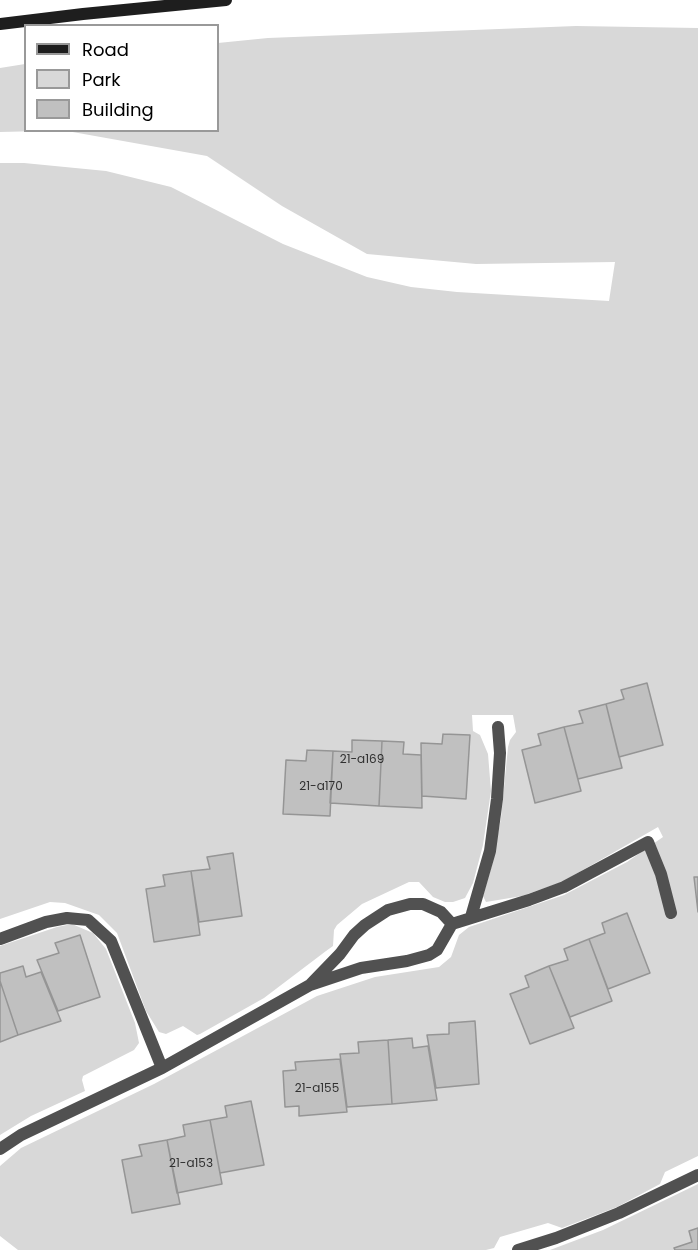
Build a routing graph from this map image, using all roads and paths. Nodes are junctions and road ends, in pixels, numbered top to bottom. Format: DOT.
graph roads {
  1 [pos="226,0"];
  2 [pos="0,24"];
  3 [pos="498,727"];
  4 [pos="671,913"];
  5 [pos="471,917"];
  6 [pos="452,924"];
  7 [pos="0,939"];
  8 [pos="310,985"];
  9 [pos="162,1068"];
  10 [pos="0,1149"];
  11 [pos="698,1175"];
  12 [pos="518,1250"];
  1 -- 2 [label="main road"];
  3 -- 5 [label="lane"];
  4 -- 5 [label="lane"];
  5 -- 6 [label="lane"];
  6 -- 8 [label="lane"];
  6 -- 8 [label="lane"];
  7 -- 9 [label="lane"];
  8 -- 9 [label="lane"];
  9 -- 10 [label="lane"];
  11 -- 12 [label="lane"];
}
